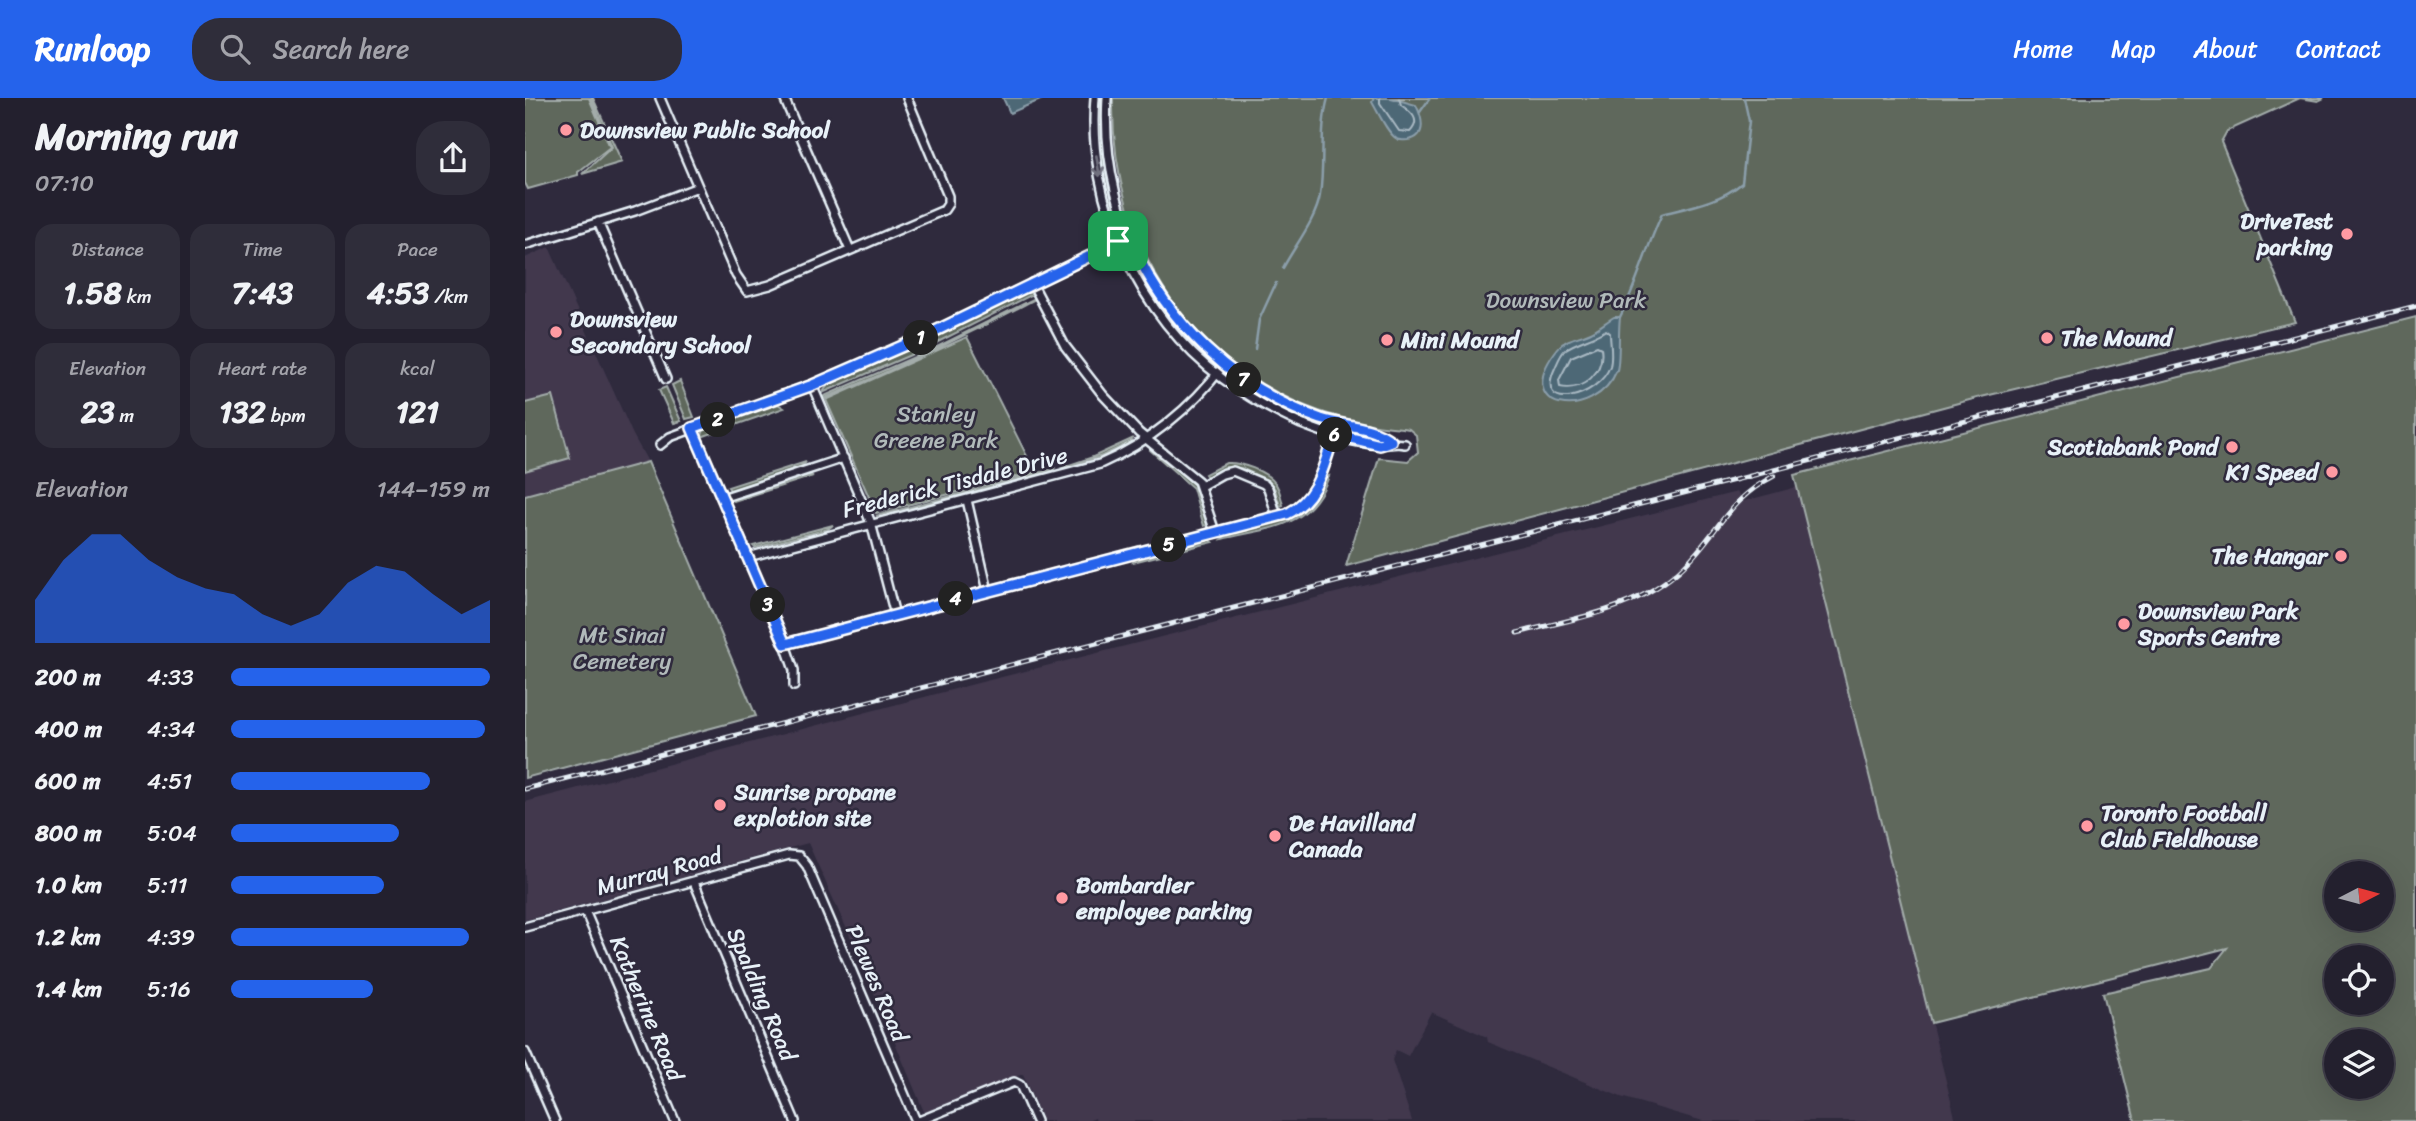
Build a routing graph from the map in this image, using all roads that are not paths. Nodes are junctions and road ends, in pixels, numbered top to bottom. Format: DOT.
graph roads {
  1 [pos="660,98"];
  2 [pos="784,98"];
  3 [pos="907,98"];
  4 [pos="1095,98"];
  5 [pos="1107,98"];
  6 [pos="698,187"];
  7 [pos="599,222"];
  8 [pos="1129,237"];
  9 [pos="1118,241"];
  10 [pos="525,245"];
  11 [pos="850,250"];
  12 [pos="1032,284"];
  13 [pos="1223,366"];
  14 [pos="1217,374"];
  15 [pos="666,379"];
  16 [pos="813,385"];
  17 [pos="1337,423"];
  18 [pos="692,428"];
  19 [pos="1334,434"];
  20 [pos="1147,439"];
  21 [pos="1391,441"];
  22 [pos="1405,444"];
  23 [pos="660,445"];
  24 [pos="844,458"];
  25 [pos="1201,486"];
  26 [pos="722,498"];
  27 [pos="967,500"];
  28 [pos="1277,516"];
  29 [pos="871,523"];
  30 [pos="1215,532"];
  31 [pos="748,557"];
  32 [pos="988,591"];
  33 [pos="895,615"];
  34 [pos="785,644"];
  35 [pos="794,686"];
  36 [pos="803,860"];
  37 [pos="694,882"];
  38 [pos="585,911"];
  39 [pos="525,927"];
  40 [pos="525,1052"];
  41 [pos="555,1121"];
  42 [pos="675,1121"];
  43 [pos="795,1121"];
  44 [pos="917,1121"];
  45 [pos="1036,1121"];
  1 -- 6 [label="street"];
  2 -- 11 [label="street"];
  3 -- 11 [label="street"];
  4 -- 9 [label="street, one-way"];
  5 -- 8 [label="street"];
  6 -- 7 [label="street"];
  6 -- 11 [label="street"];
  7 -- 10 [label="street"];
  7 -- 15 [label="street"];
  8 -- 9 [label="street"];
  8 -- 13 [label="street"];
  9 -- 12 [label="street"];
  9 -- 14 [label="street"];
  12 -- 16 [label="street"];
  12 -- 20 [label="street"];
  13 -- 14 [label="street, Frederick Tisdale Drive"];
  13 -- 17 [label="street"];
  14 -- 19 [label="street"];
  14 -- 20 [label="street, Frederick Tisdale Drive"];
  16 -- 18 [label="street"];
  16 -- 24 [label="street"];
  17 -- 19 [label="street"];
  17 -- 21 [label="street"];
  18 -- 23 [label="street"];
  18 -- 26 [label="street"];
  19 -- 21 [label="street"];
  19 -- 28 [label="street"];
  20 -- 25 [label="street"];
  20 -- 27 [label="street, Frederick Tisdale Drive"];
  21 -- 22 [label="street"];
  24 -- 26 [label="street"];
  24 -- 29 [label="street"];
  25 -- 28 [label="street"];
  25 -- 30 [label="street"];
  26 -- 31 [label="street"];
  27 -- 29 [label="street, Frederick Tisdale Drive"];
  27 -- 32 [label="street"];
  28 -- 30 [label="street"];
  29 -- 31 [label="street, Frederick Tisdale Drive"];
  29 -- 33 [label="street"];
  30 -- 32 [label="street"];
  31 -- 34 [label="street"];
  32 -- 33 [label="street"];
  33 -- 34 [label="street"];
  34 -- 35 [label="street"];
  36 -- 37 [label="street, Murray Road"];
  36 -- 44 [label="street, Plewes Road"];
  37 -- 38 [label="street, Murray Road"];
  37 -- 43 [label="street, Spalding Road"];
  38 -- 39 [label="street, Murray Road"];
  38 -- 42 [label="street, Katherine Road"];
  40 -- 41 [label="street"];
  44 -- 45 [label="street"];
}
